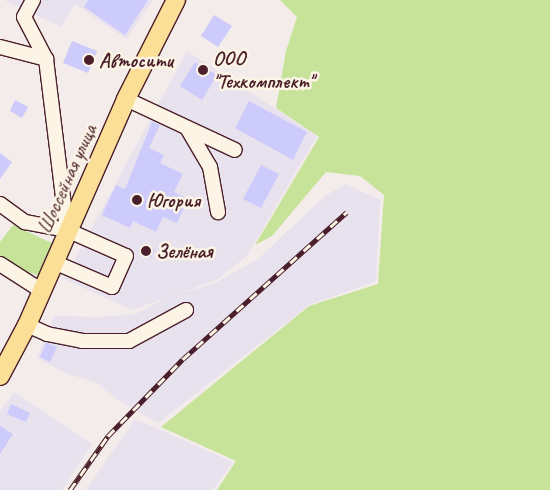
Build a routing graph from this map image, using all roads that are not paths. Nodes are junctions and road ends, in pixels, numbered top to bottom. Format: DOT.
graph roads {
  1 [pos="33,0"];
  2 [pos="176,0"];
  3 [pos="0,47"];
  4 [pos="46,58"];
  5 [pos="126,99"];
  6 [pos="186,128"];
  7 [pos="235,150"];
  8 [pos="0,204"];
  9 [pos="218,212"];
  10 [pos="67,230"];
  11 [pos="54,262"];
  12 [pos="0,264"];
  13 [pos="42,291"];
  14 [pos="186,310"];
  15 [pos="27,325"];
  16 [pos="0,376"];
  1 -- 4 [label="street"];
  2 -- 5 [label="main road, Шоссейная улица"];
  3 -- 4 [label="street"];
  4 -- 10 [label="street"];
  5 -- 6 [label="street"];
  5 -- 10 [label="main road, Шоссейная улица"];
  6 -- 7 [label="street"];
  6 -- 9 [label="street"];
  8 -- 10 [label="street"];
  10 -- 11 [label="main road, Шоссейная улица"];
  10 -- 11 [label="street"];
  11 -- 13 [label="main road, Шоссейная улица"];
  12 -- 13 [label="street"];
  13 -- 15 [label="main road, Шоссейная улица"];
  14 -- 15 [label="street"];
  15 -- 16 [label="main road, Шоссейная улица"];
}
